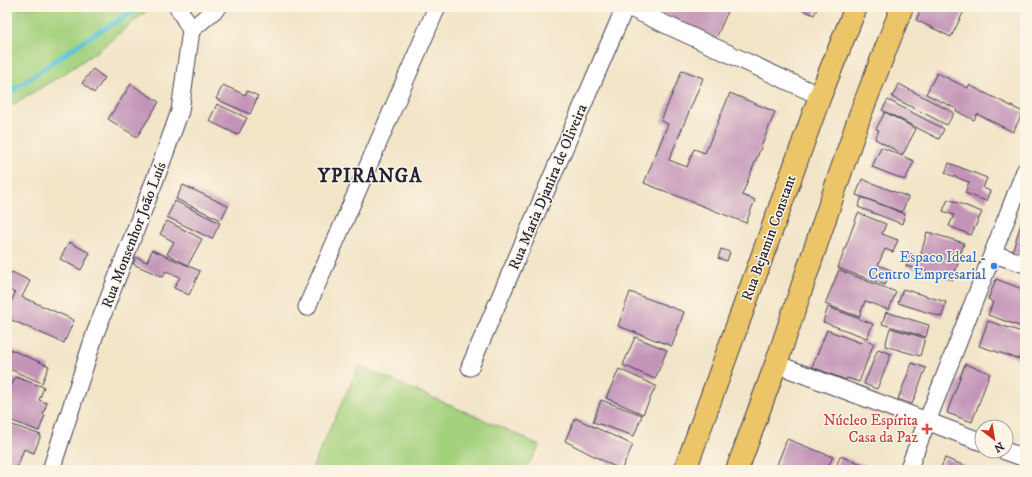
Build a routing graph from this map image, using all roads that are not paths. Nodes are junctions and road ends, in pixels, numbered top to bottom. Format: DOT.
graph roads {
  1 [pos="178,7"];
  2 [pos="218,7"];
  3 [pos="437,7"];
  4 [pos="627,7"];
  5 [pos="856,7"];
  6 [pos="902,7"];
  7 [pos="191,30"];
  8 [pos="820,96"];
  9 [pos="1025,171"];
  10 [pos="994,254"];
  11 [pos="1025,264"];
  12 [pos="307,307"];
  13 [pos="776,364"];
  14 [pos="470,367"];
  15 [pos="927,421"];
  16 [pos="974,439"];
  17 [pos="1014,454"];
  18 [pos="1025,458"];
  19 [pos="51,470"];
  20 [pos="685,470"];
  21 [pos="737,470"];
  22 [pos="908,470"];
  1 -- 7 [label="street"];
  2 -- 7 [label="street"];
  3 -- 12 [label="street"];
  4 -- 8 [label="street"];
  4 -- 14 [label="street, Rua Maria Djanira de Oliveira"];
  5 -- 8 [label="main road, Rua Bejamin Constant"];
  6 -- 13 [label="main road"];
  7 -- 19 [label="street, Rua Monsenhor João Luís"];
  8 -- 20 [label="main road, Rua Bejamin Constant"];
  9 -- 10 [label="street"];
  10 -- 11 [label="street"];
  10 -- 15 [label="street"];
  13 -- 15 [label="street"];
  13 -- 21 [label="main road"];
  15 -- 16 [label="street"];
  15 -- 22 [label="street"];
  17 -- 18 [label="street"];
}
